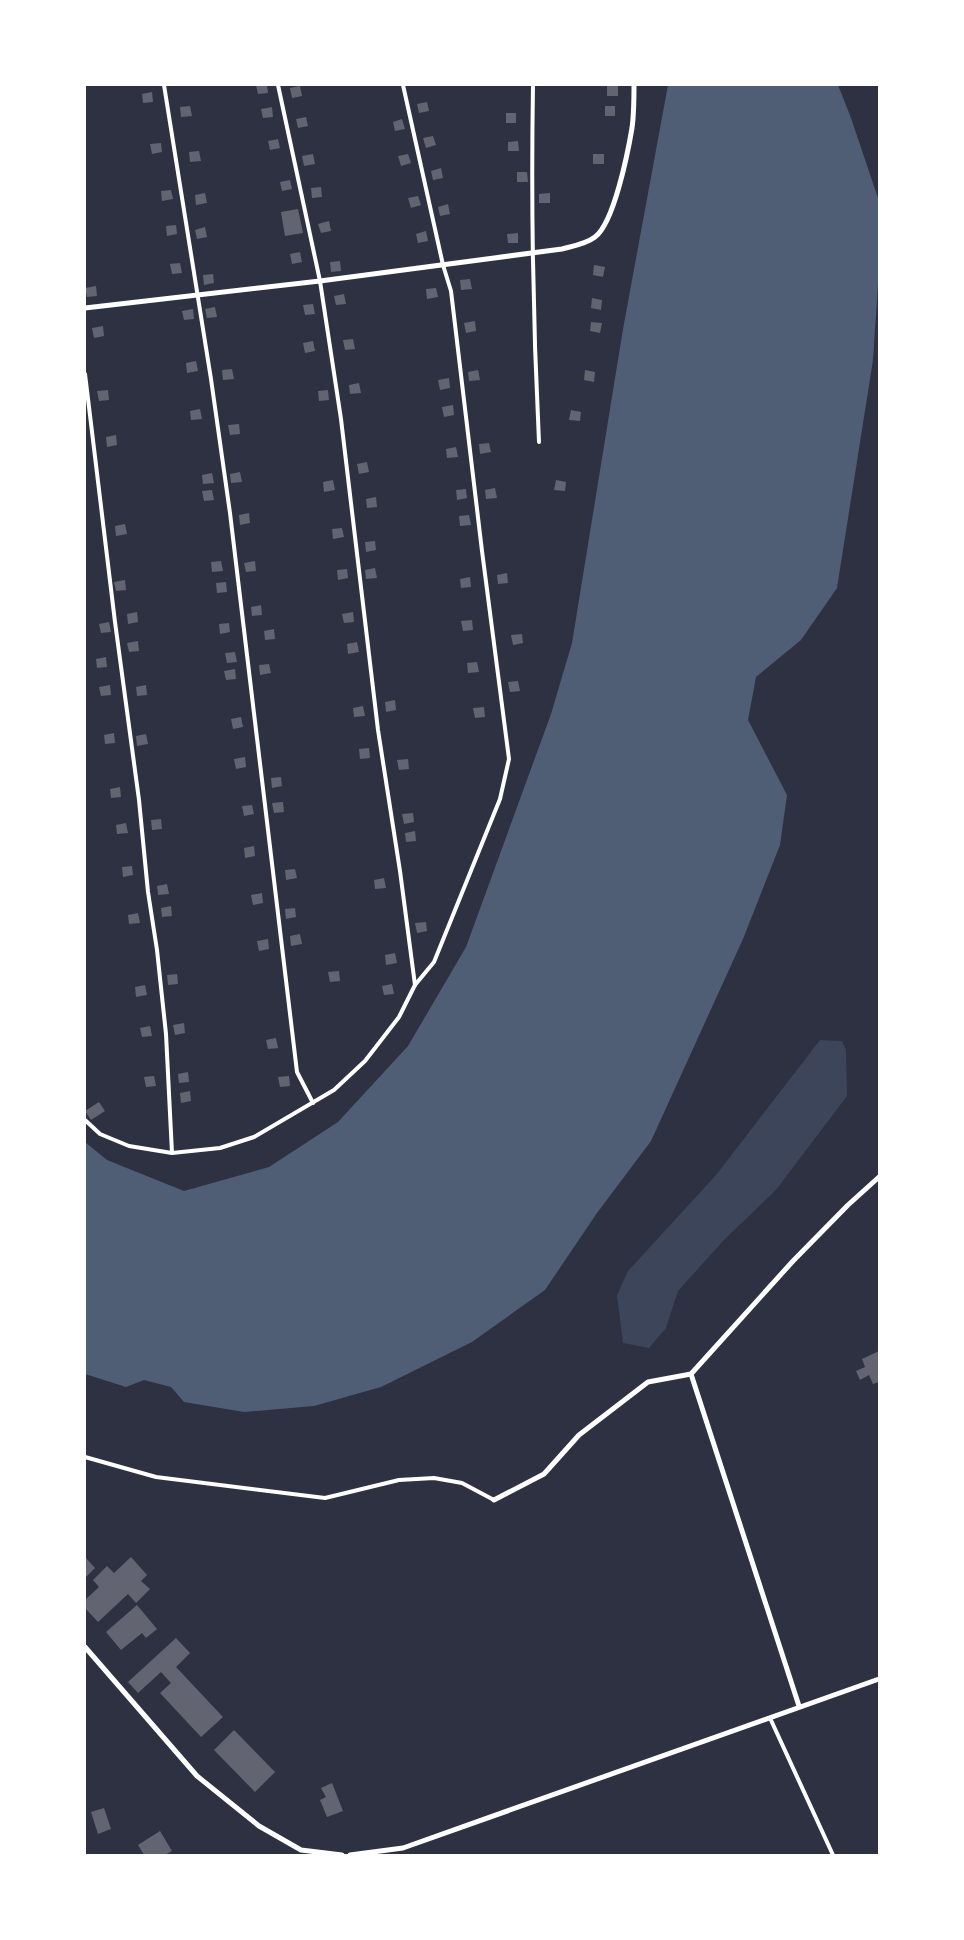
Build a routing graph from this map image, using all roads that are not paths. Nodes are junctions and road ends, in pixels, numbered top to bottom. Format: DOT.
graph roads {
  1 [pos="164,85"];
  2 [pos="278,85"];
  3 [pos="404,85"];
  4 [pos="533,85"];
  5 [pos="634,85"];
  6 [pos="534,253"];
  7 [pos="443,265"];
  8 [pos="320,281"];
  9 [pos="197,294"];
  10 [pos="85,308"];
  11 [pos="85,374"];
  12 [pos="539,442"];
  13 [pos="415,984"];
  14 [pos="313,1103"];
  15 [pos="85,1120"];
  16 [pos="172,1153"];
  17 [pos="879,1177"];
  18 [pos="690,1374"];
  19 [pos="85,1457"];
  20 [pos="494,1500"];
  21 [pos="85,1647"];
  22 [pos="879,1678"];
  23 [pos="799,1706"];
  24 [pos="770,1718"];
  25 [pos="300,1852"];
  26 [pos="342,1855"];
  27 [pos="350,1855"];
  28 [pos="833,1855"];
  1 -- 9 [label="lane"];
  2 -- 8 [label="lane"];
  3 -- 7 [label="lane"];
  4 -- 6 [label="lane"];
  5 -- 6 [label="street"];
  6 -- 7 [label="street"];
  6 -- 12 [label="lane"];
  7 -- 8 [label="street"];
  7 -- 13 [label="lane"];
  8 -- 9 [label="street"];
  8 -- 13 [label="lane"];
  9 -- 10 [label="street"];
  9 -- 14 [label="lane"];
  11 -- 16 [label="lane"];
  13 -- 14 [label="lane"];
  14 -- 16 [label="lane"];
  15 -- 16 [label="lane"];
  17 -- 18 [label="street"];
  18 -- 20 [label="street"];
  18 -- 23 [label="street"];
  19 -- 20 [label="lane"];
  21 -- 25 [label="street"];
  22 -- 23 [label="street"];
  23 -- 24 [label="street"];
  24 -- 27 [label="street"];
  24 -- 28 [label="lane"];
  25 -- 26 [label="street"];
}
